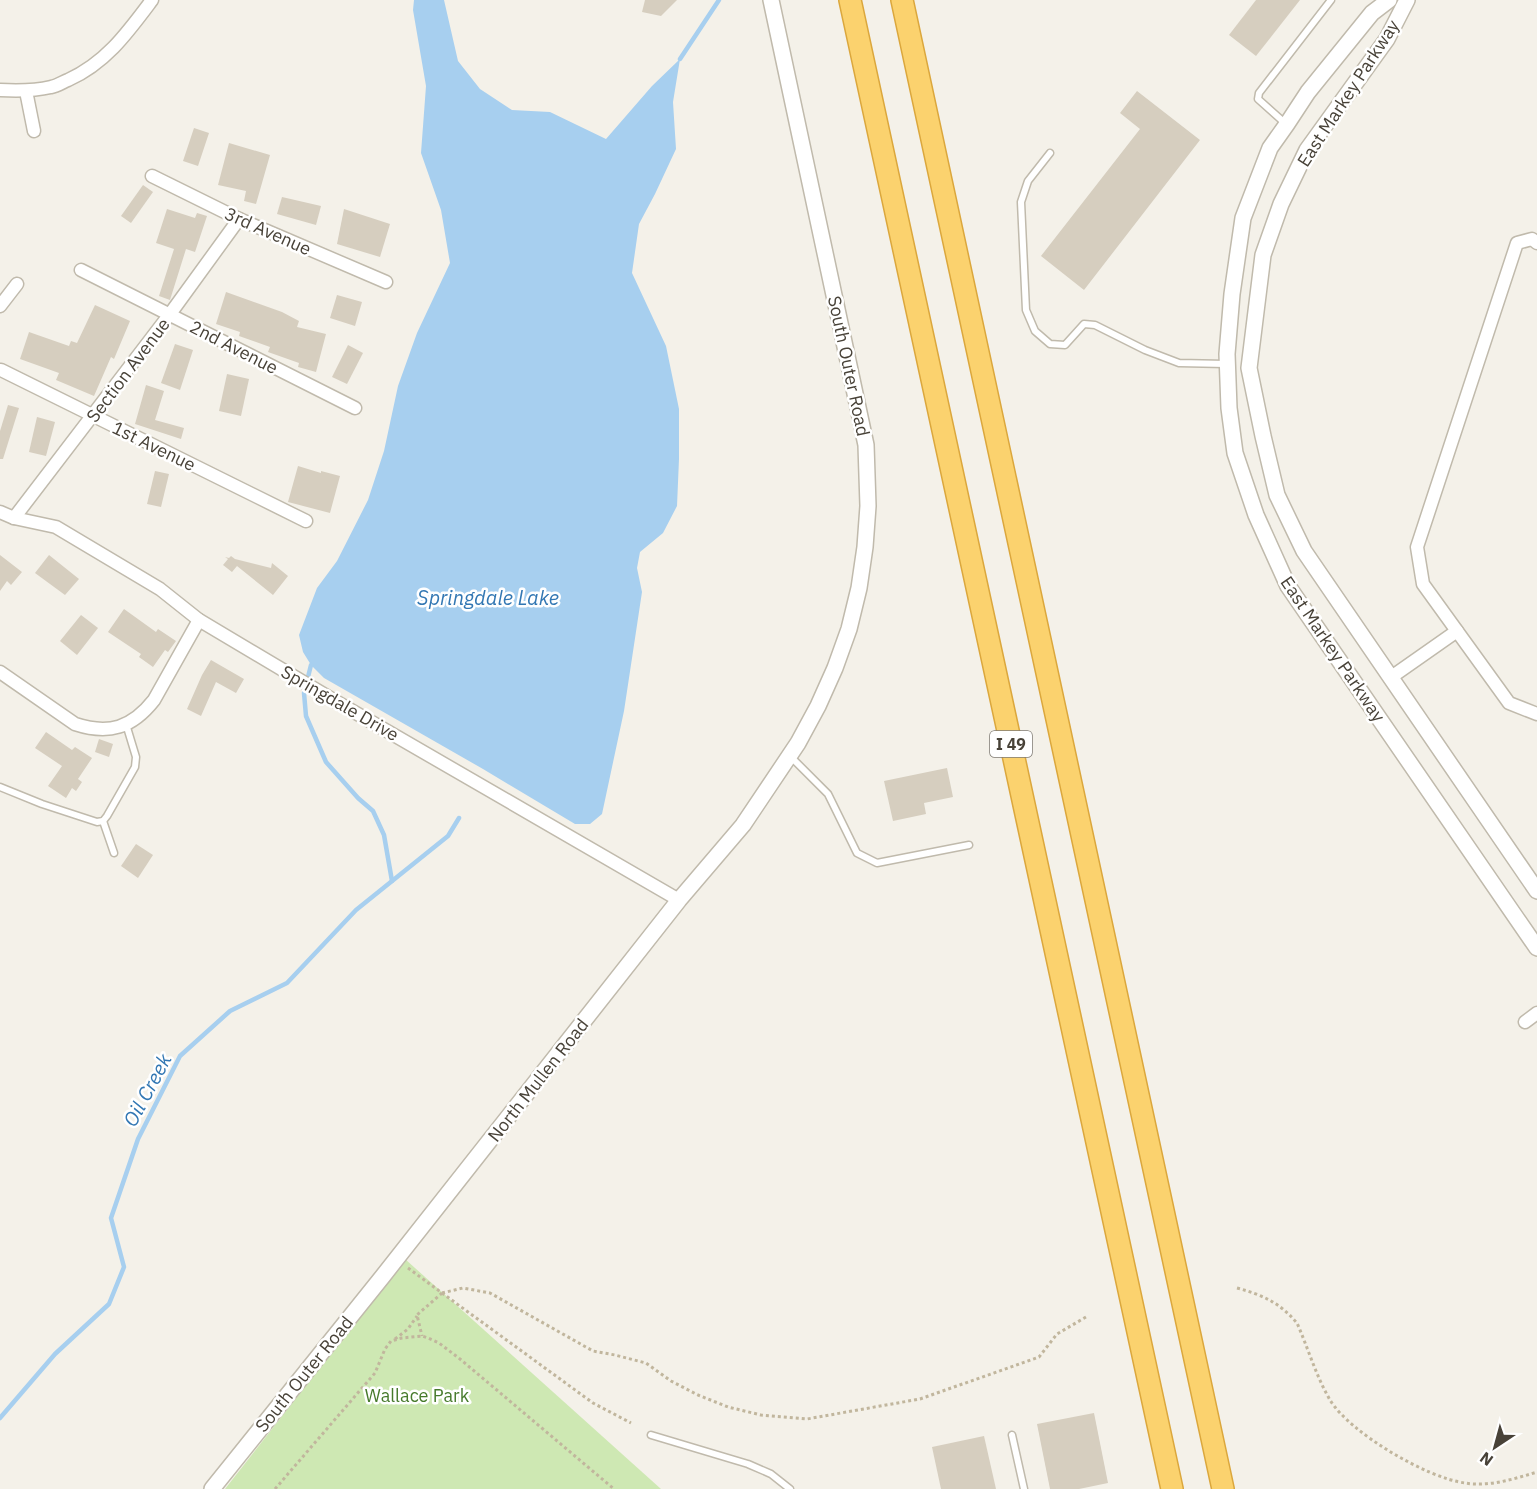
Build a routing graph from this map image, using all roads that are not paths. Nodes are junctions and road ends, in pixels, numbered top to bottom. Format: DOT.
graph roads {
  1 [pos="152,0"];
  2 [pos="771,0"];
  3 [pos="850,0"];
  4 [pos="902,0"];
  5 [pos="1331,0"];
  6 [pos="1389,0"];
  7 [pos="1407,0"];
  8 [pos="0,90"];
  9 [pos="26,91"];
  10 [pos="1287,124"];
  11 [pos="34,131"];
  12 [pos="1050,153"];
  13 [pos="152,176"];
  14 [pos="239,219"];
  15 [pos="1537,243"];
  16 [pos="81,270"];
  17 [pos="386,282"];
  18 [pos="18,284"];
  19 [pos="0,306"];
  20 [pos="170,314"];
  21 [pos="1227,364"];
  22 [pos="1,370"];
  23 [pos="355,408"];
  24 [pos="92,417"];
  25 [pos="0,512"];
  26 [pos="14,518"];
  27 [pos="306,521"];
  28 [pos="199,620"];
  29 [pos="1457,631"];
  30 [pos="0,672"];
  31 [pos="1390,678"];
  32 [pos="1537,714"];
  33 [pos="126,724"];
  34 [pos="789,756"];
  35 [pos="0,787"];
  36 [pos="103,821"];
  37 [pos="969,845"];
  38 [pos="114,853"];
  39 [pos="1537,891"];
  40 [pos="679,900"];
  41 [pos="1537,948"];
  42 [pos="1537,1012"];
  43 [pos="1525,1022"];
  44 [pos="396,1259"];
  45 [pos="651,1435"];
  46 [pos="1012,1435"];
  47 [pos="212,1489"];
  48 [pos="790,1489"];
  49 [pos="1024,1489"];
  50 [pos="1172,1489"];
  51 [pos="1223,1489"];
  1 -- 9 [label="street"];
  2 -- 34 [label="street, South Outer Road"];
  3 -- 50 [label="highway, I 49"];
  4 -- 51 [label="highway"];
  5 -- 10 [label="lane"];
  6 -- 10 [label="street, East Markey Parkway"];
  7 -- 31 [label="street, East Markey Parkway"];
  8 -- 9 [label="street"];
  9 -- 11 [label="street"];
  10 -- 21 [label="street, East Markey Parkway"];
  12 -- 21 [label="lane"];
  13 -- 14 [label="street, 3rd Avenue"];
  14 -- 17 [label="street, 3rd Avenue"];
  14 -- 20 [label="street, Section Avenue"];
  15 -- 29 [label="street"];
  16 -- 20 [label="street, 2nd Avenue"];
  18 -- 19 [label="street"];
  20 -- 23 [label="street, 2nd Avenue"];
  20 -- 24 [label="street, Section Avenue"];
  21 -- 41 [label="street, East Markey Parkway"];
  22 -- 24 [label="street, 1st Avenue"];
  24 -- 26 [label="street, Section Avenue"];
  24 -- 27 [label="street, 1st Avenue"];
  25 -- 26 [label="street, Springdale Drive"];
  26 -- 28 [label="street, Springdale Drive"];
  28 -- 33 [label="street"];
  28 -- 40 [label="street, Springdale Drive"];
  29 -- 31 [label="street"];
  29 -- 32 [label="street"];
  30 -- 33 [label="street"];
  31 -- 39 [label="street, East Markey Parkway"];
  33 -- 36 [label="lane"];
  34 -- 37 [label="lane"];
  34 -- 40 [label="street, North Mullen Road"];
  35 -- 36 [label="lane"];
  36 -- 38 [label="lane"];
  40 -- 44 [label="street, North Mullen Road"];
  42 -- 43 [label="street"];
  44 -- 47 [label="street, South Outer Road"];
  45 -- 48 [label="lane"];
  46 -- 49 [label="lane"];
}
